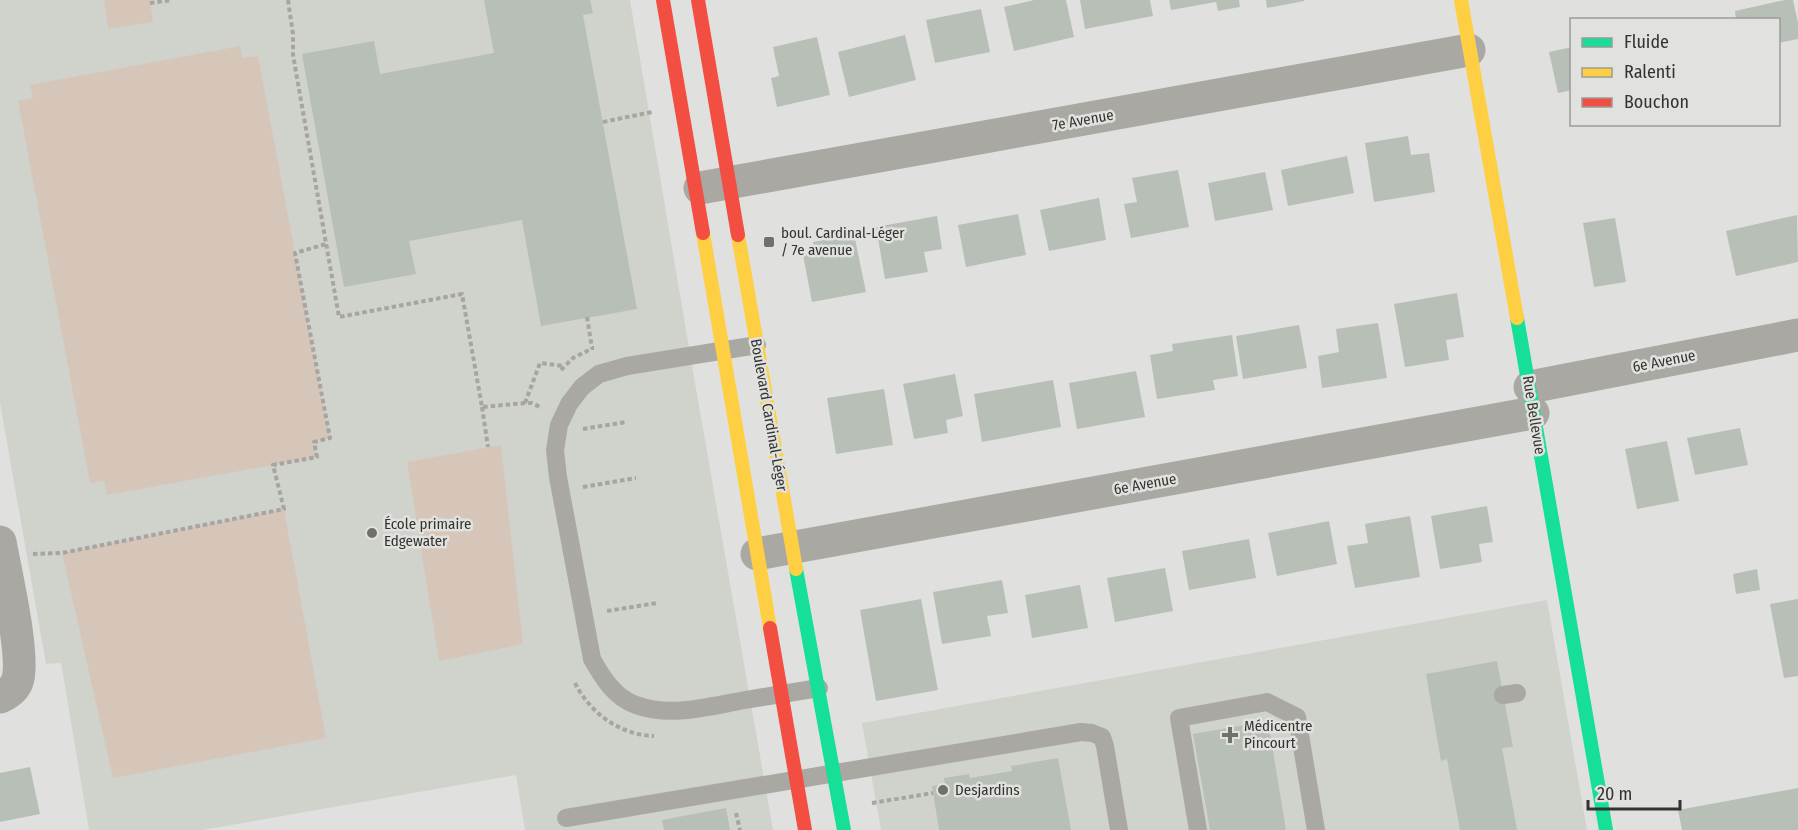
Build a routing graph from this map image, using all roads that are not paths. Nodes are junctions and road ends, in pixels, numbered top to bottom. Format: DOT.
graph roads {
  1 [pos="663,0"];
  2 [pos="698,0"];
  3 [pos="1461,0"];
  4 [pos="1469,50"];
  5 [pos="729,183"];
  6 [pos="696,189"];
  7 [pos="1798,335"];
  8 [pos="757,345"];
  9 [pos="723,350"];
  10 [pos="1531,400"];
  11 [pos="792,548"];
  12 [pos="2,551"];
  13 [pos="757,554"];
  14 [pos="819,688"];
  15 [pos="781,694"];
  16 [pos="0,697"];
  17 [pos="834,773"];
  18 [pos="796,781"];
  19 [pos="566,818"];
  20 [pos="805,830"];
  21 [pos="844,830"];
  22 [pos="1119,830"];
  23 [pos="1198,830"];
  24 [pos="1316,830"];
  25 [pos="1606,830"];
  1 -- 6 [label="street"];
  2 -- 5 [label="street, Boulevard Cardinal-Léger"];
  3 -- 4 [label="street, Rue Bellevue"];
  4 -- 5 [label="street, 7e Avenue"];
  4 -- 10 [label="street, Rue Bellevue"];
  5 -- 6 [label="street, 7e Avenue"];
  5 -- 8 [label="street, Boulevard Cardinal-Léger"];
  6 -- 9 [label="street"];
  7 -- 10 [label="street, 6e Avenue"];
  8 -- 9 [label="lane"];
  8 -- 11 [label="street, Boulevard Cardinal-Léger"];
  9 -- 13 [label="street"];
  9 -- 15 [label="lane"];
  10 -- 11 [label="street, 6e Avenue"];
  10 -- 25 [label="street, Rue Bellevue"];
  11 -- 13 [label="street, 6e Avenue"];
  11 -- 14 [label="street, Boulevard Cardinal-Léger"];
  12 -- 16 [label="street"];
  13 -- 15 [label="street"];
  14 -- 15 [label="lane"];
  14 -- 17 [label="street, Boulevard Cardinal-Léger"];
  15 -- 18 [label="street"];
  17 -- 18 [label="lane"];
  17 -- 21 [label="street, Boulevard Cardinal-Léger"];
  17 -- 22 [label="lane"];
  18 -- 19 [label="lane"];
  18 -- 20 [label="street"];
  23 -- 24 [label="lane"];
}
